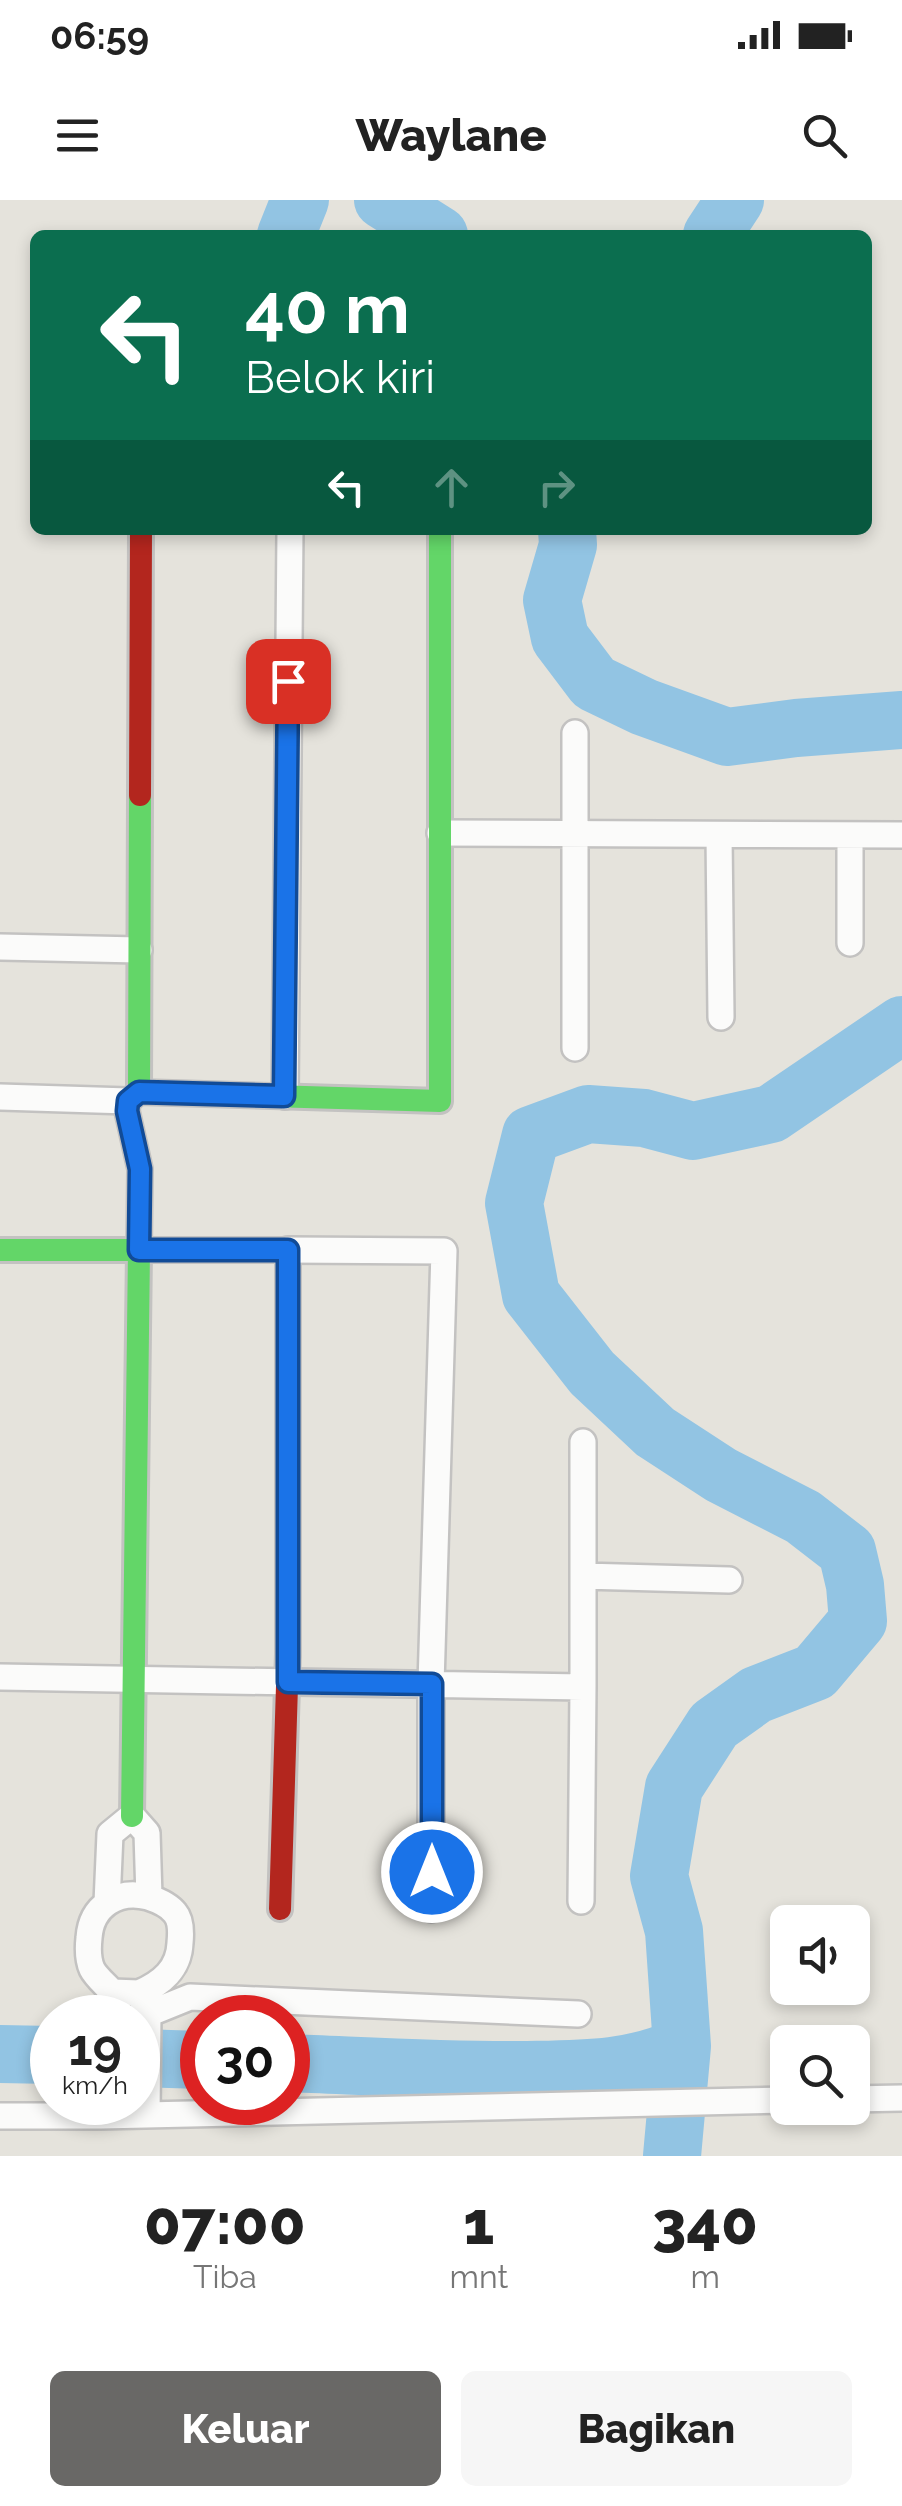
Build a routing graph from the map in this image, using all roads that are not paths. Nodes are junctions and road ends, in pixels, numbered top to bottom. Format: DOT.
graph roads {
  1 [pos="140,535"];
  2 [pos="290,535"];
  3 [pos="440,535"];
  4 [pos="575,733"];
  5 [pos="440,833"];
  6 [pos="576,834"];
  7 [pos="720,835"];
  8 [pos="850,835"];
  9 [pos="902,836"];
  10 [pos="850,943"];
  11 [pos="0,947"];
  12 [pos="139,950"];
  13 [pos="720,1017"];
  14 [pos="575,1048"];
  15 [pos="134,1096"];
  16 [pos="284,1096"];
  17 [pos="0,1098"];
  18 [pos="0,1250"];
  19 [pos="139,1250"];
  20 [pos="288,1250"];
  21 [pos="582,1442"];
  22 [pos="582,1576"];
  23 [pos="729,1580"];
  24 [pos="0,1677"];
  25 [pos="134,1681"];
  26 [pos="288,1682"];
  27 [pos="432,1684"];
  28 [pos="583,1686"];
  29 [pos="132,1816"];
  30 [pos="149,1898"];
  31 [pos="581,1901"];
  32 [pos="107,1903"];
  33 [pos="280,1909"];
  34 [pos="432,1909"];
  35 [pos="112,1992"];
  36 [pos="111,1995"];
  37 [pos="120,1995"];
  38 [pos="150,1995"];
  39 [pos="160,2000"];
  40 [pos="578,2014"];
  41 [pos="902,2098"];
  42 [pos="870,2099"];
  43 [pos="770,2100"];
  44 [pos="30,2114"];
  45 [pos="160,2115"];
  46 [pos="0,2116"];
  1 -- 12 [label="street"];
  2 -- 16 [label="street"];
  3 -- 5 [label="street"];
  4 -- 6 [label="street"];
  5 -- 6 [label="street"];
  5 -- 16 [label="street"];
  6 -- 7 [label="street"];
  6 -- 14 [label="street"];
  7 -- 8 [label="street"];
  7 -- 13 [label="street"];
  8 -- 9 [label="street"];
  8 -- 10 [label="street"];
  11 -- 12 [label="street"];
  12 -- 15 [label="street"];
  15 -- 16 [label="street"];
  15 -- 17 [label="street"];
  15 -- 19 [label="street"];
  18 -- 19 [label="street"];
  19 -- 20 [label="street"];
  19 -- 25 [label="street"];
  20 -- 26 [label="street"];
  20 -- 27 [label="street"];
  21 -- 22 [label="street"];
  22 -- 23 [label="street"];
  22 -- 28 [label="street"];
  24 -- 25 [label="street"];
  25 -- 26 [label="street"];
  25 -- 29 [label="street"];
  26 -- 27 [label="street"];
  26 -- 33 [label="street"];
  27 -- 28 [label="street"];
  27 -- 34 [label="street"];
  28 -- 31 [label="street"];
  29 -- 30 [label="street"];
  29 -- 32 [label="street"];
  30 -- 32 [label="street"];
  30 -- 38 [label="street"];
  32 -- 35 [label="street"];
  35 -- 36 [label="street"];
  35 -- 37 [label="street"];
  39 -- 40 [label="street"];
  41 -- 42 [label="street"];
  43 -- 45 [label="street"];
  44 -- 46 [label="street"];
}
